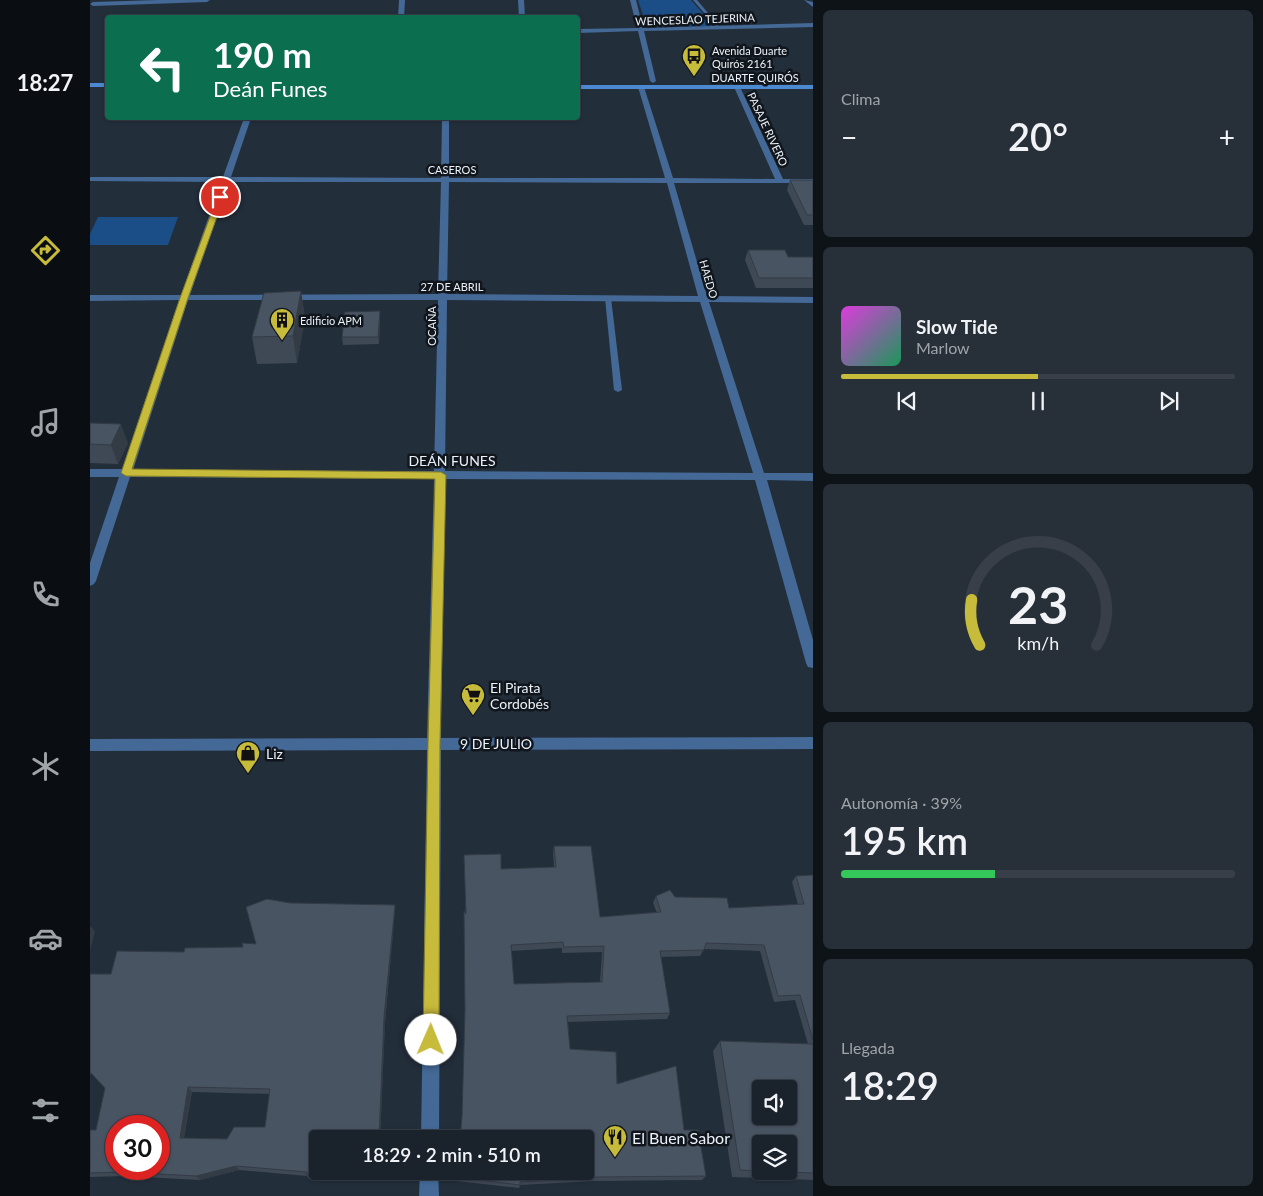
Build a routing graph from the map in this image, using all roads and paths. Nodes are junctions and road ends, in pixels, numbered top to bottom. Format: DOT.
graph roads {
  1 [pos="207,0"];
  2 [pos="402,0"];
  3 [pos="521,0"];
  4 [pos="633,0"];
  5 [pos="695,0"];
  6 [pos="807,0"];
  7 [pos="132,1"];
  8 [pos="93,2"];
  9 [pos="813,6"];
  10 [pos="90,13"];
  11 [pos="401,15"];
  12 [pos="522,15"];
  13 [pos="813,25"];
  14 [pos="719,28"];
  15 [pos="580,31"];
  16 [pos="641,31"];
  17 [pos="90,80"];
  18 [pos="105,80"];
  19 [pos="580,81"];
  20 [pos="654,81"];
  21 [pos="813,81"];
  22 [pos="90,85"];
  23 [pos="105,85"];
  24 [pos="580,86"];
  25 [pos="641,87"];
  26 [pos="736,87"];
  27 [pos="813,87"];
  28 [pos="247,120"];
  29 [pos="446,120"];
  30 [pos="90,178"];
  31 [pos="226,180"];
  32 [pos="780,180"];
  33 [pos="445,181"];
  34 [pos="670,181"];
  35 [pos="813,181"];
  36 [pos="442,297"];
  37 [pos="90,298"];
  38 [pos="184,298"];
  39 [pos="608,298"];
  40 [pos="813,300"];
  41 [pos="704,301"];
  42 [pos="618,390"];
  43 [pos="90,473"];
  44 [pos="126,473"];
  45 [pos="441,475"];
  46 [pos="760,477"];
  47 [pos="813,478"];
  48 [pos="90,581"];
  49 [pos="813,663"];
  50 [pos="434,743"];
  51 [pos="813,744"];
  52 [pos="90,745"];
  53 [pos="430,1130"];
  54 [pos="429,1180"];
  55 [pos="429,1196"];
  1 -- 7 [label="street"];
  2 -- 11 [label="street"];
  3 -- 12 [label="street"];
  4 -- 16 [label="street"];
  5 -- 14 [label="lane"];
  6 -- 9 [label="street"];
  7 -- 8 [label="street"];
  8 -- 10 [label="street"];
  13 -- 14 [label="street, WENCESLAO TEJERINA"];
  14 -- 16 [label="street, WENCESLAO TEJERINA"];
  15 -- 16 [label="street, WENCESLAO TEJERINA"];
  16 -- 20 [label="street"];
  17 -- 18 [label="main road"];
  19 -- 20 [label="main road, DUARTE QUIRÓS"];
  20 -- 21 [label="main road, DUARTE QUIRÓS"];
  22 -- 23 [label="main road"];
  24 -- 25 [label="main road, DUARTE QUIRÓS"];
  25 -- 26 [label="main road, DUARTE QUIRÓS"];
  25 -- 34 [label="street, HAEDO"];
  26 -- 27 [label="main road, DUARTE QUIRÓS"];
  26 -- 32 [label="street, PASAJE RIVERO"];
  28 -- 31 [label="street"];
  29 -- 33 [label="street, OCAÑA"];
  30 -- 31 [label="street, CASEROS"];
  31 -- 33 [label="street, CASEROS"];
  31 -- 38 [label="street"];
  32 -- 34 [label="street, CASEROS"];
  32 -- 35 [label="street, CASEROS"];
  33 -- 34 [label="street, CASEROS"];
  33 -- 36 [label="street, OCAÑA"];
  34 -- 41 [label="street, HAEDO"];
  36 -- 38 [label="street, 27 DE ABRIL"];
  36 -- 39 [label="street, 27 DE ABRIL"];
  36 -- 45 [label="street, OCAÑA"];
  37 -- 38 [label="street, 27 DE ABRIL"];
  38 -- 44 [label="street"];
  39 -- 41 [label="street, 27 DE ABRIL"];
  39 -- 42 [label="lane"];
  40 -- 41 [label="street, 27 DE ABRIL"];
  41 -- 46 [label="street, HAEDO"];
  43 -- 44 [label="street, DEÁN FUNES"];
  44 -- 45 [label="street, DEÁN FUNES"];
  44 -- 48 [label="street"];
  45 -- 46 [label="street, DEÁN FUNES"];
  45 -- 50 [label="street, OCAÑA"];
  46 -- 47 [label="street, DEÁN FUNES"];
  46 -- 49 [label="street, HAEDO"];
  50 -- 51 [label="street, 9 DE JULIO"];
  50 -- 52 [label="street, 9 DE JULIO"];
  50 -- 53 [label="street, OCAÑA"];
  54 -- 55 [label="street"];
}
